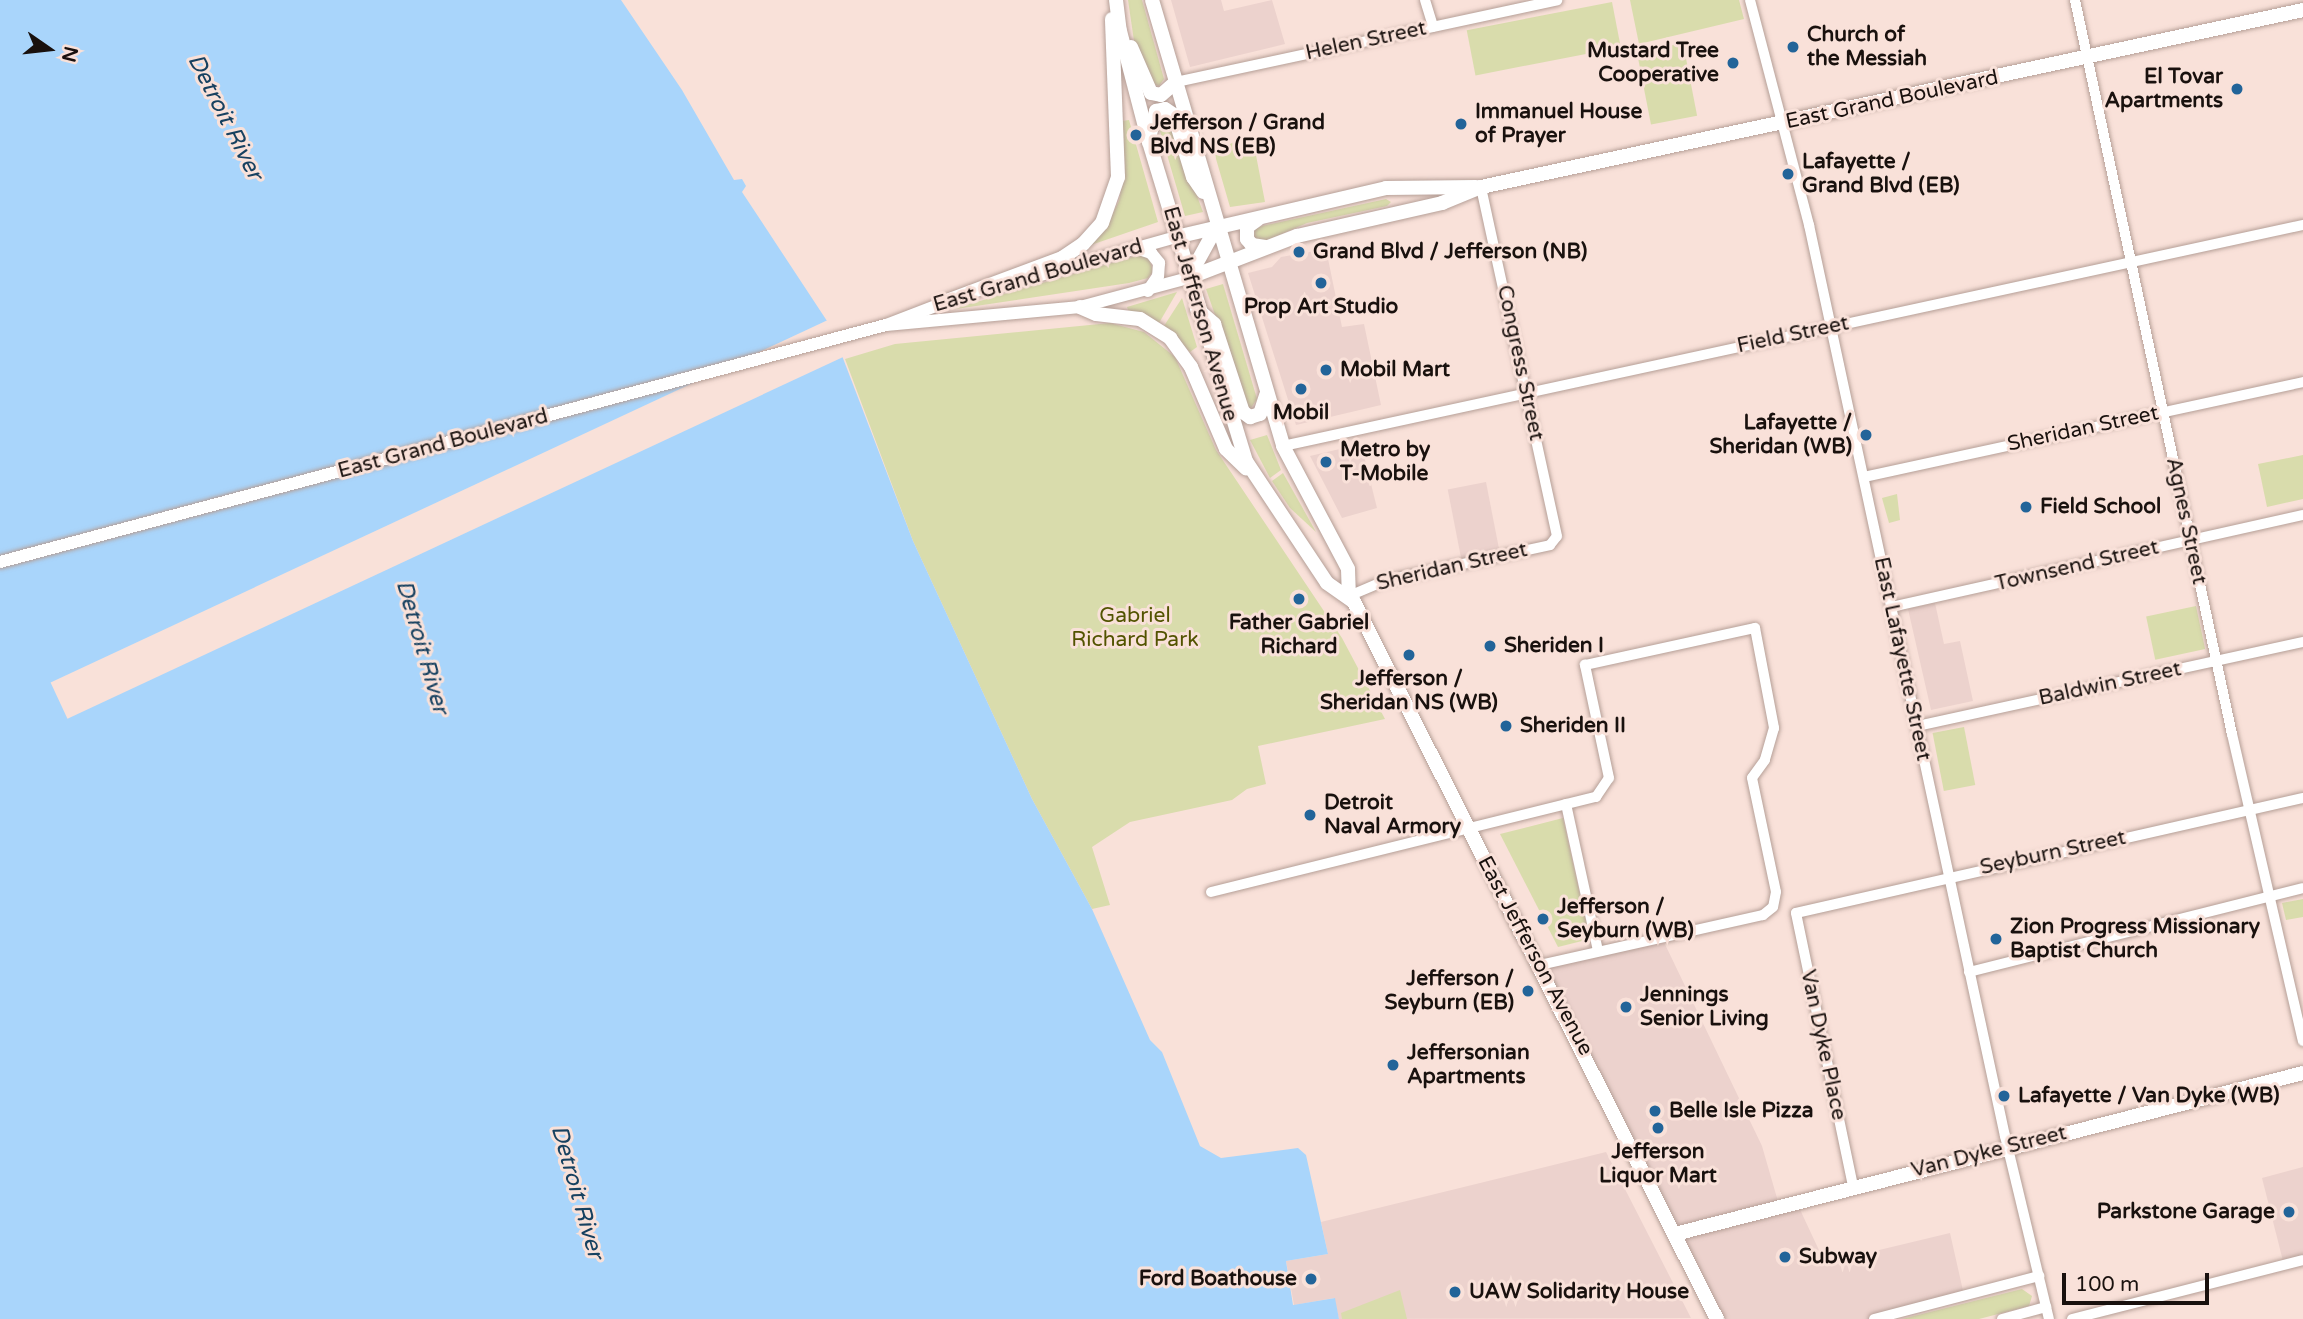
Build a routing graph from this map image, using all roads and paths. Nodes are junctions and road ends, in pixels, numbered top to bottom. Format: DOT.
graph roads {
  1 [pos="1115,0"];
  2 [pos="1152,0"];
  3 [pos="1425,0"];
  4 [pos="1556,0"];
  5 [pos="1750,0"];
  6 [pos="2075,0"];
  7 [pos="2303,10"];
  8 [pos="1433,27"];
  9 [pos="1119,32"];
  10 [pos="2087,58"];
  11 [pos="1176,82"];
  12 [pos="1785,122"];
  13 [pos="1149,142"];
  14 [pos="1481,187"];
  15 [pos="1377,192"];
  16 [pos="1209,197"];
  17 [pos="1390,215"];
  18 [pos="1266,216"];
  19 [pos="2303,225"];
  20 [pos="1217,226"];
  21 [pos="1176,237"];
  22 [pos="1273,247"];
  23 [pos="1139,249"];
  24 [pos="2131,262"];
  25 [pos="1228,263"];
  26 [pos="1188,278"];
  27 [pos="1148,291"];
  28 [pos="944,302"];
  29 [pos="1080,307"];
  30 [pos="1197,309"];
  31 [pos="886,325"];
  32 [pos="1831,327"];
  33 [pos="2303,382"];
  34 [pos="1266,391"];
  35 [pos="1527,393"];
  36 [pos="2163,412"];
  37 [pos="1283,446"];
  38 [pos="1255,477"];
  39 [pos="1864,477"];
  40 [pos="2303,515"];
  41 [pos="1556,540"];
  42 [pos="2190,540"];
  43 [pos="0,562"];
  44 [pos="1349,596"];
  45 [pos="1891,607"];
  46 [pos="2303,642"];
  47 [pos="2216,661"];
  48 [pos="1917,726"];
  49 [pos="2303,798"];
  50 [pos="1566,804"];
  51 [pos="2248,811"];
  52 [pos="1468,826"];
  53 [pos="1949,876"];
  54 [pos="2303,888"];
  55 [pos="1212,892"];
  56 [pos="2268,897"];
  57 [pos="1803,908"];
  58 [pos="1598,951"];
  59 [pos="1539,965"];
  60 [pos="1969,972"];
  61 [pos="2303,1041"];
  62 [pos="2303,1073"];
  63 [pos="2008,1147"];
  64 [pos="1853,1186"];
  65 [pos="1675,1234"];
  66 [pos="2303,1260"];
  67 [pos="2039,1276"];
  68 [pos="2046,1307"];
  69 [pos="1717,1319"];
  70 [pos="1874,1319"];
  71 [pos="2002,1319"];
  72 [pos="2049,1319"];
  73 [pos="2072,1319"];
  1 -- 9 [label="main road, East Jefferson Avenue"];
  1 -- 28 [label="main road"];
  2 -- 11 [label="main road, East Jefferson Avenue"];
  3 -- 8 [label="street"];
  4 -- 8 [label="street, Helen Street"];
  5 -- 12 [label="street, East Lafayette Street"];
  6 -- 10 [label="street, Agnes Street"];
  7 -- 10 [label="main road, East Grand Boulevard"];
  8 -- 11 [label="street, Helen Street"];
  9 -- 11 [label="main road"];
  9 -- 13 [label="main road, East Jefferson Avenue"];
  10 -- 12 [label="main road, East Grand Boulevard"];
  10 -- 24 [label="street, Agnes Street"];
  11 -- 16 [label="main road, East Jefferson Avenue"];
  12 -- 14 [label="main road, East Grand Boulevard"];
  12 -- 32 [label="street, East Lafayette Street"];
  13 -- 16 [label="main road"];
  13 -- 21 [label="main road, East Jefferson Avenue"];
  14 -- 15 [label="main road, East Grand Boulevard"];
  14 -- 17 [label="main road, East Grand Boulevard"];
  14 -- 35 [label="street, Congress Street"];
  15 -- 17 [label="main road"];
  15 -- 18 [label="main road, East Grand Boulevard"];
  16 -- 20 [label="main road, East Jefferson Avenue"];
  17 -- 22 [label="main road, East Grand Boulevard"];
  18 -- 20 [label="main road, East Grand Boulevard"];
  18 -- 22 [label="main road"];
  19 -- 24 [label="street, Field Street"];
  20 -- 21 [label="main road, East Grand Boulevard"];
  20 -- 25 [label="main road, East Jefferson Avenue"];
  20 -- 26 [label="main road"];
  21 -- 23 [label="street, East Grand Boulevard"];
  21 -- 26 [label="main road, East Jefferson Avenue"];
  22 -- 25 [label="main road, East Grand Boulevard"];
  23 -- 27 [label="street"];
  23 -- 28 [label="street, East Grand Boulevard"];
  24 -- 32 [label="street, Field Street"];
  24 -- 36 [label="street, Agnes Street"];
  25 -- 26 [label="main road, East Grand Boulevard"];
  25 -- 34 [label="main road, East Jefferson Avenue"];
  26 -- 27 [label="street, East Grand Boulevard"];
  26 -- 30 [label="main road, East Jefferson Avenue"];
  27 -- 29 [label="street, East Grand Boulevard"];
  28 -- 31 [label="street, East Grand Boulevard"];
  29 -- 31 [label="street, East Grand Boulevard"];
  29 -- 38 [label="main road"];
  30 -- 34 [label="main road"];
  30 -- 38 [label="main road, East Jefferson Avenue"];
  31 -- 43 [label="street, East Grand Boulevard"];
  32 -- 35 [label="street, Field Street"];
  32 -- 39 [label="street, East Lafayette Street"];
  33 -- 36 [label="street, Sheridan Street"];
  34 -- 37 [label="main road, East Jefferson Avenue"];
  35 -- 37 [label="street, Field Street"];
  35 -- 41 [label="street, Congress Street"];
  36 -- 39 [label="street, Sheridan Street"];
  36 -- 42 [label="street, Agnes Street"];
  37 -- 44 [label="main road, East Jefferson Avenue"];
  38 -- 44 [label="main road, East Jefferson Avenue"];
  39 -- 45 [label="street, East Lafayette Street"];
  40 -- 42 [label="street, Townsend Street"];
  41 -- 44 [label="street, Sheridan Street"];
  42 -- 45 [label="street, Townsend Street"];
  42 -- 47 [label="street, Agnes Street"];
  44 -- 52 [label="main road, East Jefferson Avenue"];
  45 -- 48 [label="street, East Lafayette Street"];
  46 -- 47 [label="street, Baldwin Street"];
  47 -- 48 [label="street, Baldwin Street"];
  47 -- 51 [label="street, Agnes Street"];
  48 -- 53 [label="street, East Lafayette Street"];
  49 -- 51 [label="street, Seyburn Street"];
  50 -- 52 [label="street"];
  50 -- 58 [label="street"];
  50 -- 58 [label="street"];
  51 -- 53 [label="street, Seyburn Street"];
  51 -- 56 [label="street, Agnes Street"];
  52 -- 55 [label="street"];
  52 -- 59 [label="main road, East Jefferson Avenue"];
  53 -- 57 [label="street, Seyburn Street"];
  53 -- 60 [label="street, East Lafayette Street"];
  54 -- 56 [label="street"];
  56 -- 60 [label="street"];
  56 -- 61 [label="street, Agnes Street"];
  57 -- 64 [label="street, Van Dyke Place"];
  58 -- 59 [label="street"];
  59 -- 65 [label="main road, East Jefferson Avenue"];
  60 -- 63 [label="street, East Lafayette Street"];
  62 -- 63 [label="main road, Van Dyke Street"];
  63 -- 64 [label="main road, Van Dyke Street"];
  63 -- 67 [label="street, East Lafayette Street"];
  64 -- 65 [label="main road, Van Dyke Street"];
  65 -- 69 [label="main road, East Jefferson Avenue"];
  66 -- 73 [label="street"];
  67 -- 68 [label="street, East Lafayette Street"];
  67 -- 70 [label="street"];
  68 -- 71 [label="street"];
  68 -- 72 [label="street, East Lafayette Street"];
}
